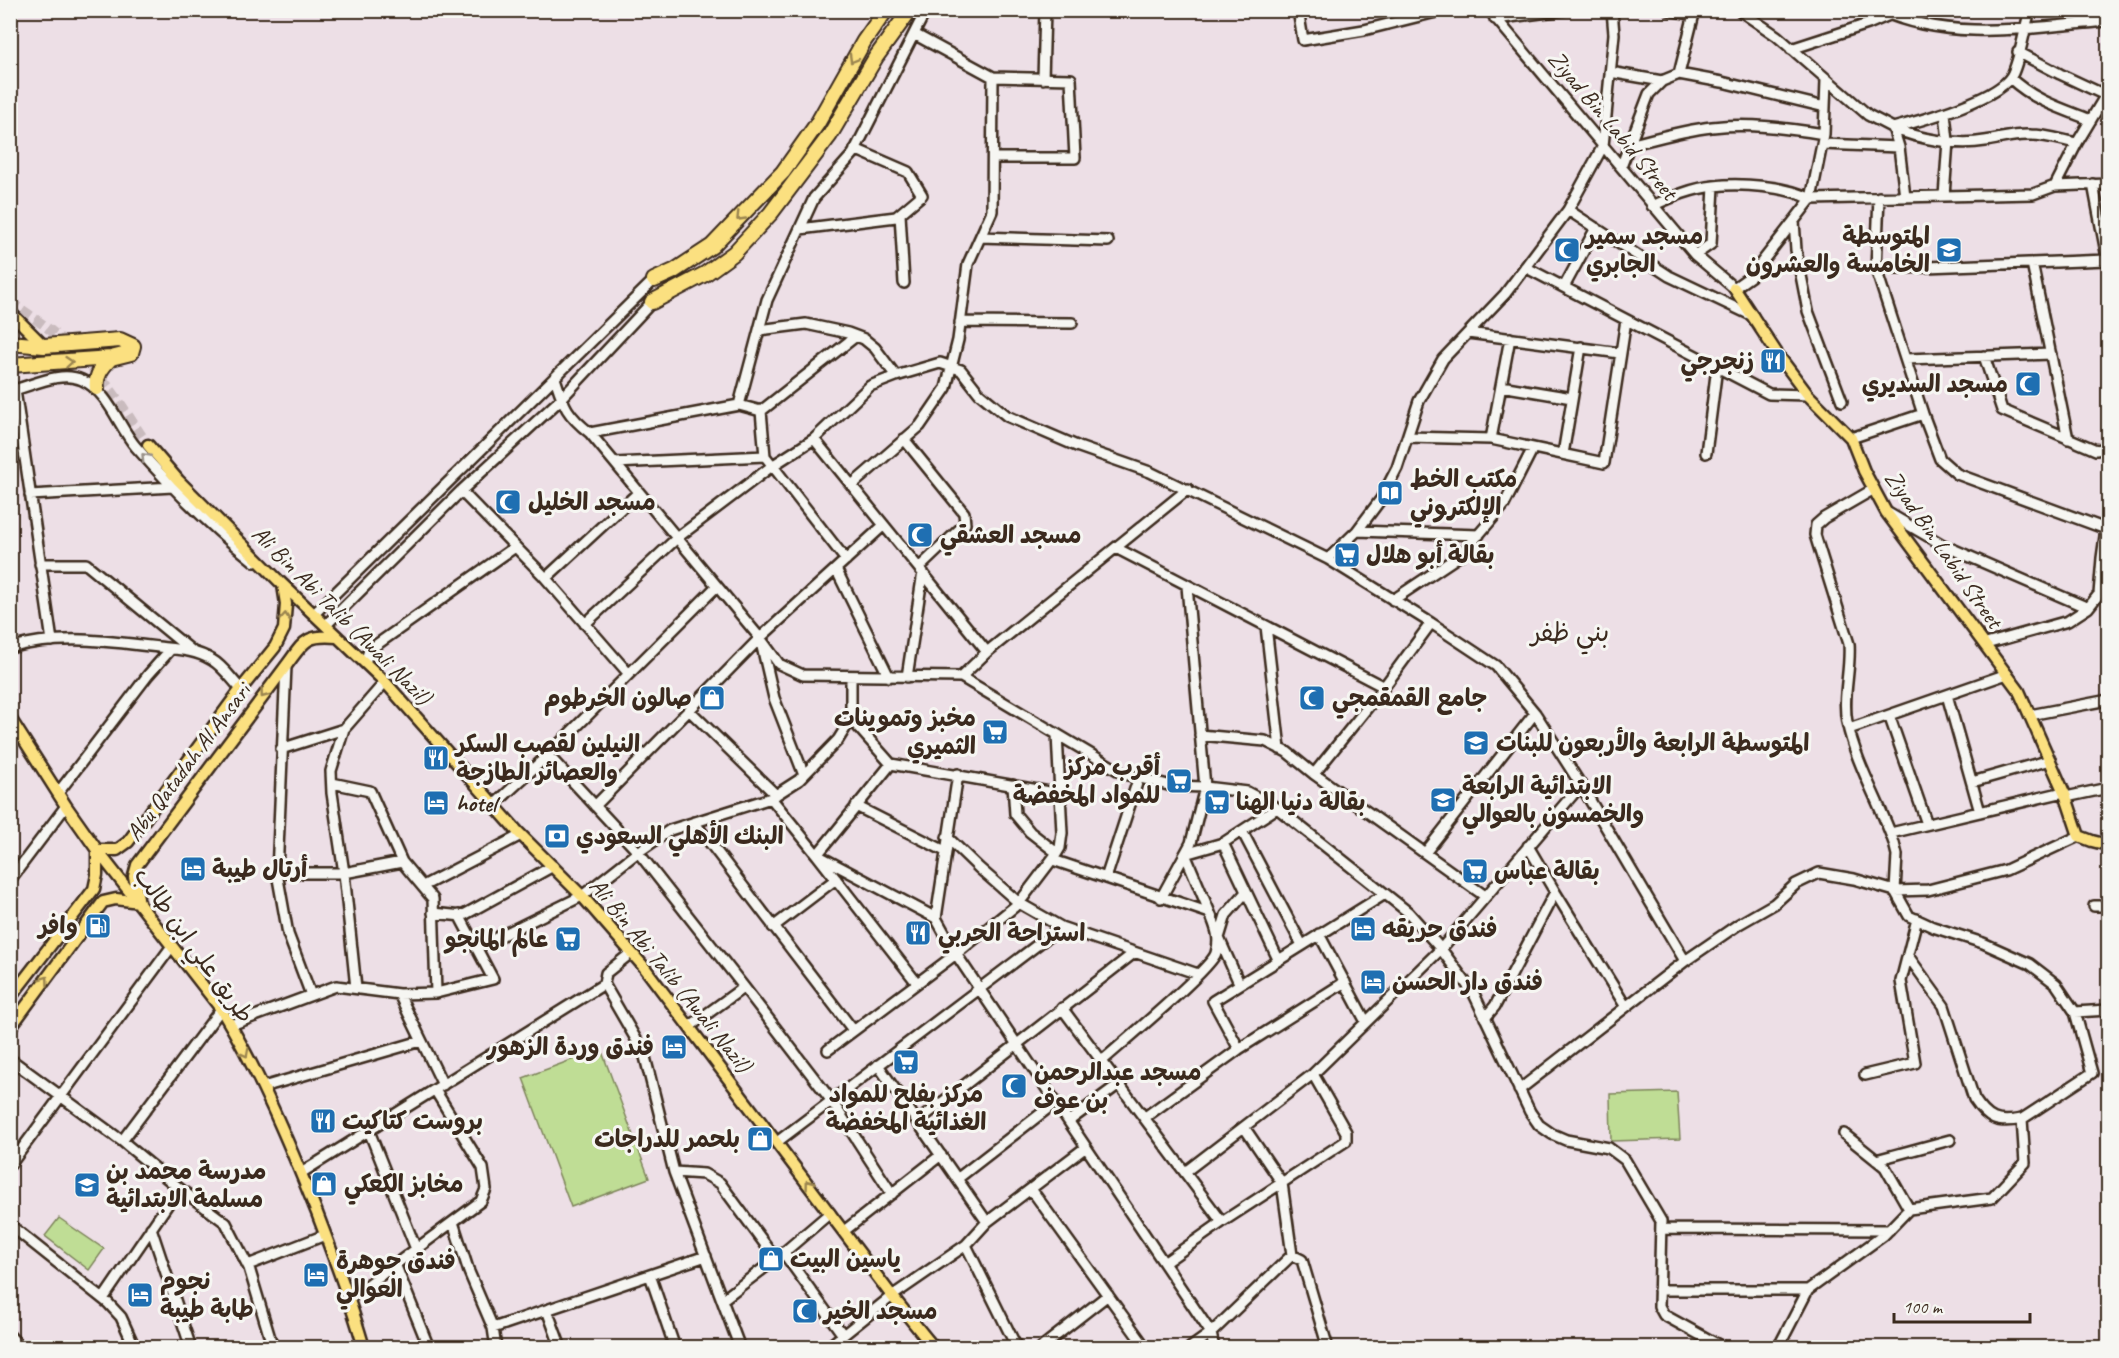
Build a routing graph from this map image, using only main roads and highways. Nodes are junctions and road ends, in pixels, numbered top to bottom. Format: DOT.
graph roads {
  1 [pos="886,10"];
  2 [pos="910,10"];
  3 [pos="654,280"];
  4 [pos="1734,288"];
  5 [pos="652,302"];
  6 [pos="10,312"];
  7 [pos="10,343"];
  8 [pos="44,346"];
  9 [pos="111,358"];
  10 [pos="10,365"];
  11 [pos="97,388"];
  12 [pos="148,445"];
  13 [pos="281,584"];
  14 [pos="337,637"];
  15 [pos="10,718"];
  16 [pos="2109,845"];
  17 [pos="97,850"];
  18 [pos="139,903"];
  19 [pos="10,998"];
  20 [pos="10,1028"];
  21 [pos="927,1345"];
  22 [pos="364,1347"];
  1 -- 3 [label="highway, one-way"];
  2 -- 5 [label="highway"];
  4 -- 16 [label="main road, Ziyad Bin Labid Street"];
  6 -- 8 [label="main road"];
  7 -- 8 [label="highway"];
  8 -- 9 [label="highway"];
  10 -- 9 [label="highway, one-way"];
  9 -- 11 [label="highway"];
  12 -- 13 [label="main road, Ali Bin Abi Talib (Awali Nazil)"];
  13 -- 14 [label="main road, Ali Bin Abi Talib (Awali Nazil)"];
  17 -- 13 [label="main road, Abu Qatadah Al Ansari, one-way"];
  14 -- 18 [label="main road, Abu Qatadah Al Ansari, one-way"];
  21 -- 14 [label="main road, Ali Bin Abi Talib (Awali Nazil), one-way"];
  15 -- 17 [label="main road, طريق علي ابن طالب"];
  17 -- 18 [label="main road, طريق علي ابن طالب"];
  17 -- 19 [label="main road, Abu Qatadah Al Ansari"];
  20 -- 18 [label="main road, one-way"];
  18 -- 22 [label="main road, طريق علي ابن طالب, one-way"];
}
